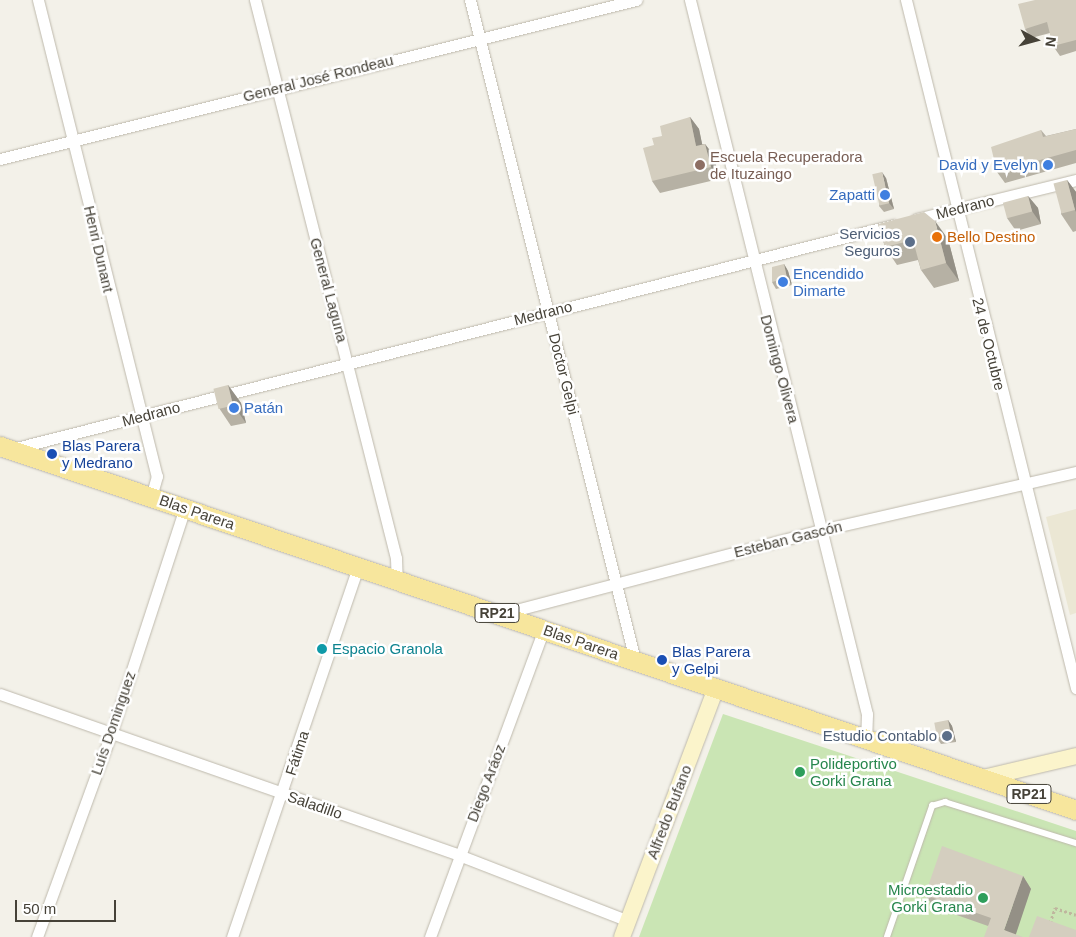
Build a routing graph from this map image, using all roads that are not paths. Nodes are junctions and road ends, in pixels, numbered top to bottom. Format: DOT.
graph roads {
  1 [pos="38,0"];
  2 [pos="254,0"];
  3 [pos="470,0"];
  4 [pos="636,0"];
  5 [pos="690,0"];
  6 [pos="906,0"];
  7 [pos="480,38"];
  8 [pos="277,88"];
  9 [pos="73,140"];
  10 [pos="0,159"];
  11 [pos="1076,180"];
  12 [pos="956,210"];
  13 [pos="751,258"];
  14 [pos="548,312"];
  15 [pos="348,362"];
  16 [pos="139,417"];
  17 [pos="5,447"];
  18 [pos="1076,472"];
  19 [pos="1024,485"];
  20 [pos="151,497"];
  21 [pos="184,508"];
  22 [pos="822,530"];
  23 [pos="358,567"];
  24 [pos="398,580"];
  25 [pos="615,582"];
  26 [pos="501,614"];
  27 [pos="544,629"];
  28 [pos="634,660"];
  29 [pos="716,688"];
  30 [pos="1076,688"];
  31 [pos="0,694"];
  32 [pos="111,734"];
  33 [pos="866,738"];
  34 [pos="1076,756"];
  35 [pos="983,778"];
  36 [pos="283,794"];
  37 [pos="1076,810"];
  38 [pos="1076,843"];
  39 [pos="459,855"];
  40 [pos="628,921"];
  41 [pos="37,937"];
  42 [pos="232,937"];
  43 [pos="430,937"];
  44 [pos="622,937"];
  45 [pos="886,937"];
  1 -- 9 [label="street, Henri Dunant"];
  2 -- 8 [label="street, General Laguna"];
  3 -- 7 [label="street, Doctor Gelpi"];
  4 -- 7 [label="street, General José Rondeau"];
  5 -- 13 [label="street, Domingo Olivera"];
  6 -- 12 [label="street, 24 de Octubre"];
  7 -- 8 [label="street, General José Rondeau"];
  7 -- 14 [label="street, Doctor Gelpi"];
  8 -- 9 [label="street, General José Rondeau"];
  8 -- 15 [label="street, General Laguna"];
  9 -- 10 [label="street, General José Rondeau"];
  9 -- 16 [label="street, Henri Dunant"];
  11 -- 12 [label="street, Medrano"];
  12 -- 13 [label="street, Medrano"];
  12 -- 19 [label="street, 24 de Octubre"];
  13 -- 14 [label="street, Medrano"];
  13 -- 22 [label="street, Domingo Olivera"];
  14 -- 15 [label="street, Medrano"];
  14 -- 25 [label="street, Doctor Gelpi"];
  15 -- 16 [label="street, Medrano"];
  15 -- 24 [label="street, General Laguna"];
  16 -- 17 [label="street, Medrano"];
  16 -- 20 [label="street, Henri Dunant"];
  17 -- 20 [label="main road, Blas Parera / RP21"];
  18 -- 19 [label="street, Esteban Gascón"];
  19 -- 22 [label="street, Esteban Gascón"];
  19 -- 30 [label="street, 24 de Octubre"];
  20 -- 21 [label="main road, Blas Parera / RP21"];
  21 -- 23 [label="main road, Blas Parera / RP21"];
  21 -- 32 [label="street, Luís Dominguez"];
  22 -- 25 [label="street, Esteban Gascón"];
  22 -- 33 [label="street, Domingo Olivera"];
  23 -- 24 [label="main road, Blas Parera / RP21"];
  23 -- 36 [label="street, Fátima"];
  24 -- 26 [label="main road, Blas Parera / RP21"];
  25 -- 26 [label="street, Esteban Gascón"];
  25 -- 28 [label="street, Doctor Gelpi"];
  26 -- 27 [label="main road, Blas Parera / RP21"];
  27 -- 28 [label="main road, Blas Parera / RP21"];
  27 -- 39 [label="street, Diego Aráoz"];
  28 -- 29 [label="main road, Blas Parera / RP21"];
  29 -- 33 [label="main road, Blas Parera / RP21"];
  29 -- 40 [label="street, Alfredo Bufano"];
  31 -- 32 [label="street, Saladillo"];
  32 -- 36 [label="street, Saladillo"];
  32 -- 41 [label="street, Luís Dominguez"];
  33 -- 35 [label="main road, Blas Parera / RP21"];
  34 -- 35 [label="street"];
  35 -- 37 [label="main road, Blas Parera / RP21"];
  36 -- 39 [label="street, Saladillo"];
  36 -- 42 [label="street, Fátima"];
  38 -- 45 [label="lane"];
  39 -- 40 [label="street, Saladillo"];
  39 -- 43 [label="street, Diego Aráoz"];
  40 -- 44 [label="street, Alfredo Bufano"];
}
